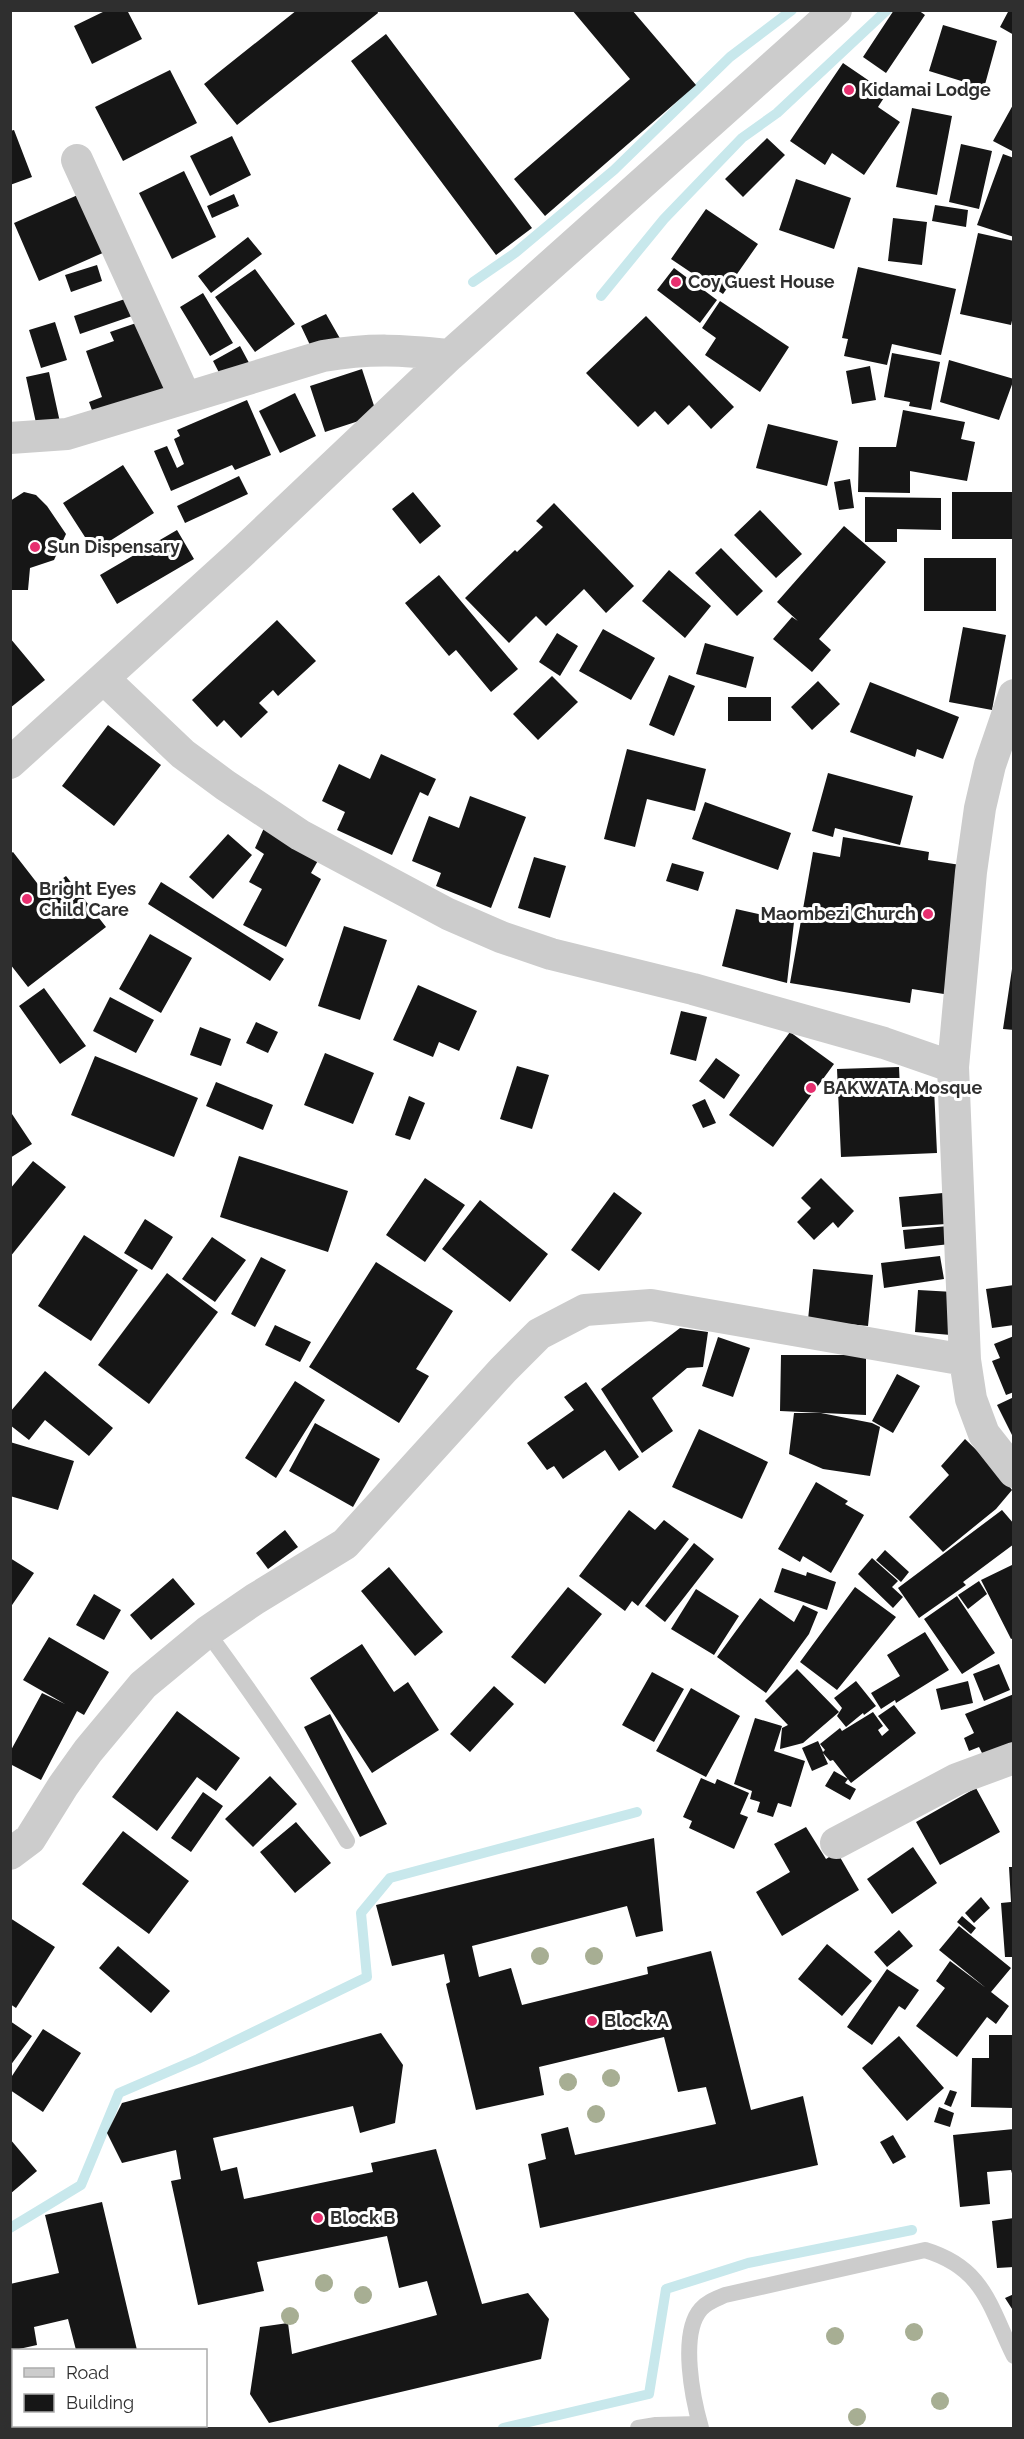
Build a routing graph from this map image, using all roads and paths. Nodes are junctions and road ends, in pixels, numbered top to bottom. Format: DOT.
graph roads {
  1 [pos="836,10"];
  2 [pos="77,160"];
  3 [pos="450,355"];
  4 [pos="185,397"];
  5 [pos="10,438"];
  6 [pos="104,680"];
  7 [pos="1014,695"];
  8 [pos="10,763"];
  9 [pos="952,1066"];
  10 [pos="965,1360"];
  11 [pos="1014,1472"];
  12 [pos="207,1632"];
  13 [pos="1014,1758"];
  14 [pos="347,1841"];
  15 [pos="836,1843"];
  16 [pos="10,1854"];
  17 [pos="1014,2356"];
  18 [pos="700,2426"];
  19 [pos="638,2428"];
  1 -- 3 [label="street"];
  2 -- 4 [label="street"];
  3 -- 4 [label="street"];
  3 -- 6 [label="street"];
  4 -- 5 [label="street"];
  6 -- 8 [label="street"];
  6 -- 9 [label="street"];
  7 -- 9 [label="street"];
  9 -- 10 [label="street"];
  10 -- 11 [label="street"];
  10 -- 12 [label="street"];
  12 -- 14 [label="lane"];
  12 -- 16 [label="street"];
  13 -- 15 [label="street"];
  17 -- 18 [label="lane"];
  18 -- 19 [label="lane"];
}
